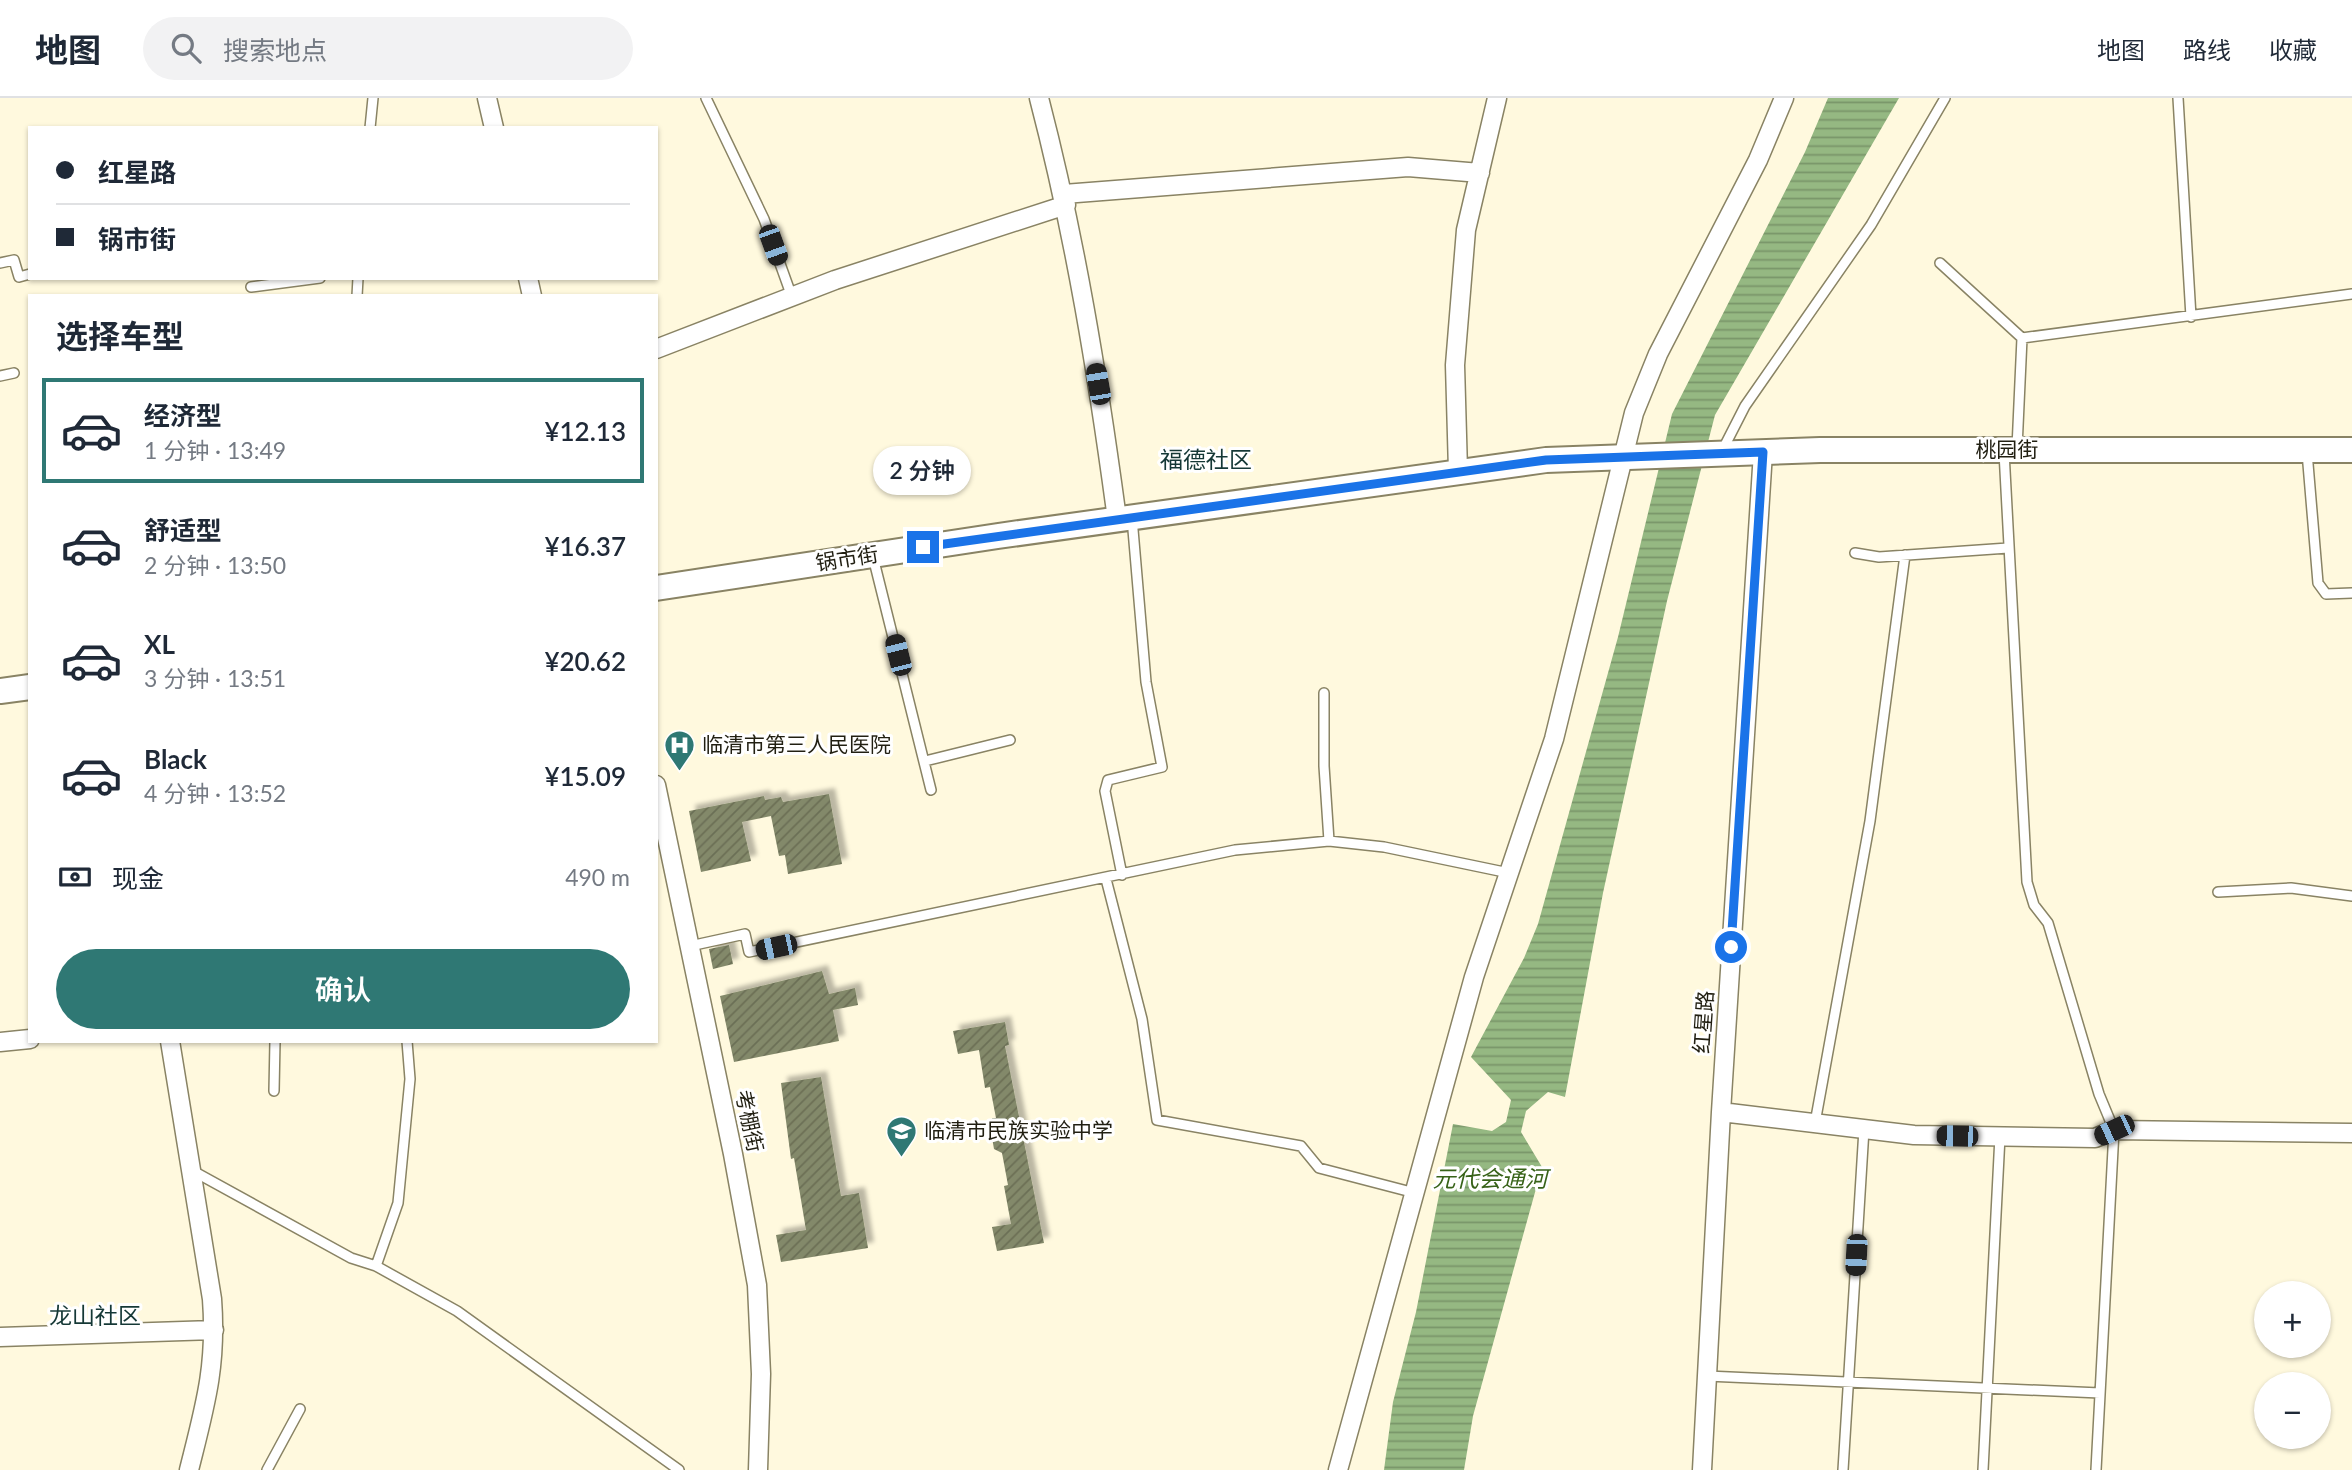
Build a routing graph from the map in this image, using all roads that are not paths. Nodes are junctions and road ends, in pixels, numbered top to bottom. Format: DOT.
graph roads {
  1 [pos="373,98"];
  2 [pos="487,98"];
  3 [pos="706,98"];
  4 [pos="1039,98"];
  5 [pos="1497,98"];
  6 [pos="1784,98"];
  7 [pos="1945,98"];
  8 [pos="2178,98"];
  9 [pos="370,126"];
  10 [pos="494,126"];
  11 [pos="1480,173"];
  12 [pos="1065,199"];
  13 [pos="0,263"];
  14 [pos="1940,263"];
  15 [pos="28,275"];
  16 [pos="305,280"];
  17 [pos="251,287"];
  18 [pos="2352,294"];
  19 [pos="792,297"];
  20 [pos="2191,317"];
  21 [pos="2022,338"];
  22 [pos="658,348"];
  23 [pos="14,373"];
  24 [pos="0,376"];
  25 [pos="2010,450"];
  26 [pos="2307,450"];
  27 [pos="2352,450"];
  28 [pos="1763,452"];
  29 [pos="1720,453"];
  30 [pos="1662,456"];
  31 [pos="1624,457"];
  32 [pos="1458,471"];
  33 [pos="1125,518"];
  34 [pos="2008,548"];
  35 [pos="1855,553"];
  36 [pos="873,555"];
  37 [pos="1905,555"];
  38 [pos="658,588"];
  39 [pos="2352,593"];
  40 [pos="28,687"];
  41 [pos="0,691"];
  42 [pos="1324,693"];
  43 [pos="1010,740"];
  44 [pos="925,761"];
  45 [pos="931,790"];
  46 [pos="658,794"];
  47 [pos="1329,841"];
  48 [pos="1509,873"];
  49 [pos="1122,875"];
  50 [pos="1106,879"];
  51 [pos="2218,892"];
  52 [pos="2352,896"];
  53 [pos="690,946"];
  54 [pos="28,1039"];
  55 [pos="0,1042"];
  56 [pos="170,1043"];
  57 [pos="275,1043"];
  58 [pos="407,1043"];
  59 [pos="274,1091"];
  60 [pos="1721,1112"];
  61 [pos="1815,1123"];
  62 [pos="1864,1129"];
  63 [pos="2114,1130"];
  64 [pos="2352,1133"];
  65 [pos="2000,1136"];
  66 [pos="191,1170"];
  67 [pos="1415,1193"];
  68 [pos="376,1266"];
  69 [pos="214,1330"];
  70 [pos="0,1337"];
  71 [pos="1707,1376"];
  72 [pos="1849,1382"];
  73 [pos="1987,1388"];
  74 [pos="2100,1394"];
  75 [pos="300,1409"];
  76 [pos="189,1470"];
  77 [pos="267,1470"];
  78 [pos="679,1470"];
  79 [pos="758,1470"];
  80 [pos="1338,1470"];
  81 [pos="1702,1470"];
  82 [pos="1843,1470"];
  83 [pos="1983,1470"];
  84 [pos="2096,1470"];
  1 -- 9 [label="lane"];
  2 -- 10 [label="street"];
  3 -- 19 [label="lane"];
  4 -- 12 [label="street"];
  5 -- 11 [label="street"];
  6 -- 31 [label="street"];
  7 -- 29 [label="lane"];
  8 -- 20 [label="lane"];
  11 -- 12 [label="street"];
  11 -- 32 [label="street"];
  12 -- 19 [label="street"];
  12 -- 33 [label="street"];
  13 -- 15 [label="lane"];
  14 -- 21 [label="lane"];
  16 -- 17 [label="lane"];
  18 -- 20 [label="lane"];
  19 -- 22 [label="street"];
  20 -- 21 [label="lane"];
  21 -- 25 [label="lane"];
  23 -- 24 [label="lane"];
  25 -- 26 [label="street, 桃园街"];
  25 -- 28 [label="street, 桃园街"];
  25 -- 34 [label="lane"];
  26 -- 27 [label="street, 桃园街"];
  26 -- 39 [label="lane"];
  28 -- 29 [label="street, 桃园街"];
  28 -- 60 [label="street, 红星路"];
  29 -- 30 [label="street, 桃园街"];
  30 -- 31 [label="street, 锅市街"];
  31 -- 32 [label="street, 锅市街"];
  31 -- 48 [label="street"];
  32 -- 33 [label="street, 锅市街"];
  33 -- 36 [label="street, 锅市街"];
  33 -- 49 [label="lane"];
  34 -- 37 [label="lane"];
  34 -- 63 [label="lane"];
  35 -- 37 [label="lane"];
  36 -- 38 [label="street, 锅市街"];
  36 -- 44 [label="lane"];
  37 -- 61 [label="lane"];
  40 -- 41 [label="street"];
  42 -- 47 [label="lane"];
  43 -- 44 [label="lane"];
  44 -- 45 [label="lane"];
  46 -- 53 [label="street, 考棚街"];
  47 -- 48 [label="lane"];
  47 -- 49 [label="lane"];
  48 -- 67 [label="street"];
  49 -- 50 [label="lane"];
  50 -- 53 [label="lane"];
  50 -- 67 [label="lane"];
  51 -- 52 [label="lane"];
  53 -- 79 [label="street, 考棚街"];
  54 -- 55 [label="street"];
  56 -- 66 [label="street"];
  57 -- 59 [label="lane"];
  58 -- 68 [label="lane"];
  60 -- 61 [label="street"];
  60 -- 71 [label="street, 红星路"];
  61 -- 62 [label="street"];
  62 -- 65 [label="street"];
  62 -- 72 [label="lane"];
  63 -- 64 [label="street"];
  63 -- 65 [label="street"];
  63 -- 74 [label="lane"];
  65 -- 73 [label="lane"];
  66 -- 68 [label="lane"];
  66 -- 69 [label="street"];
  67 -- 80 [label="street"];
  68 -- 78 [label="lane"];
  69 -- 70 [label="street"];
  69 -- 76 [label="street"];
  71 -- 72 [label="lane"];
  71 -- 81 [label="street, 红星路"];
  72 -- 73 [label="lane"];
  72 -- 82 [label="lane"];
  73 -- 74 [label="lane"];
  73 -- 83 [label="lane"];
  74 -- 84 [label="lane"];
  75 -- 77 [label="lane"];
}
